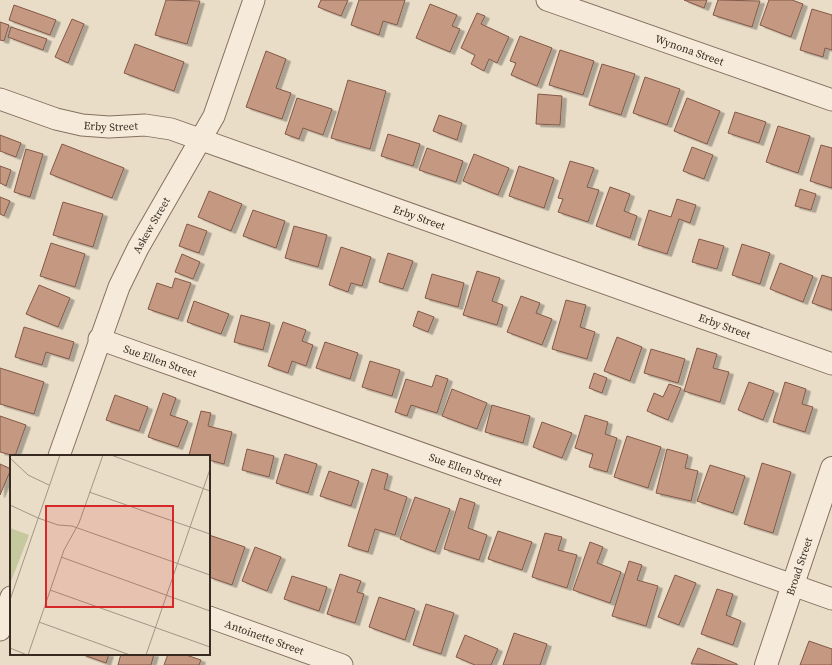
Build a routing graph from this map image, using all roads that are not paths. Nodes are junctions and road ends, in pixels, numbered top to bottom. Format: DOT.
graph roads {
  1 [pos="254,0"];
  2 [pos="547,0"];
  3 [pos="0,99"];
  4 [pos="832,100"];
  5 [pos="200,139"];
  6 [pos="99,338"];
  7 [pos="832,364"];
  8 [pos="59,455"];
  9 [pos="832,468"];
  10 [pos="793,584"];
  11 [pos="832,599"];
  12 [pos="10,600"];
  13 [pos="210,617"];
  14 [pos="0,630"];
  15 [pos="342,665"];
  16 [pos="766,665"];
  1 -- 5 [label="street, Askew Street"];
  2 -- 4 [label="street, Wynona Street"];
  3 -- 5 [label="street, Erby Street"];
  5 -- 6 [label="street, Askew Street"];
  5 -- 7 [label="street, Erby Street"];
  6 -- 8 [label="street, Askew Street"];
  6 -- 10 [label="street, Sue Ellen Street"];
  9 -- 10 [label="street, Broad Street"];
  10 -- 11 [label="street, Sue Ellen Street"];
  10 -- 16 [label="street, Broad Street"];
  12 -- 14 [label="street"];
  13 -- 15 [label="street, Antoinette Street"];
}
